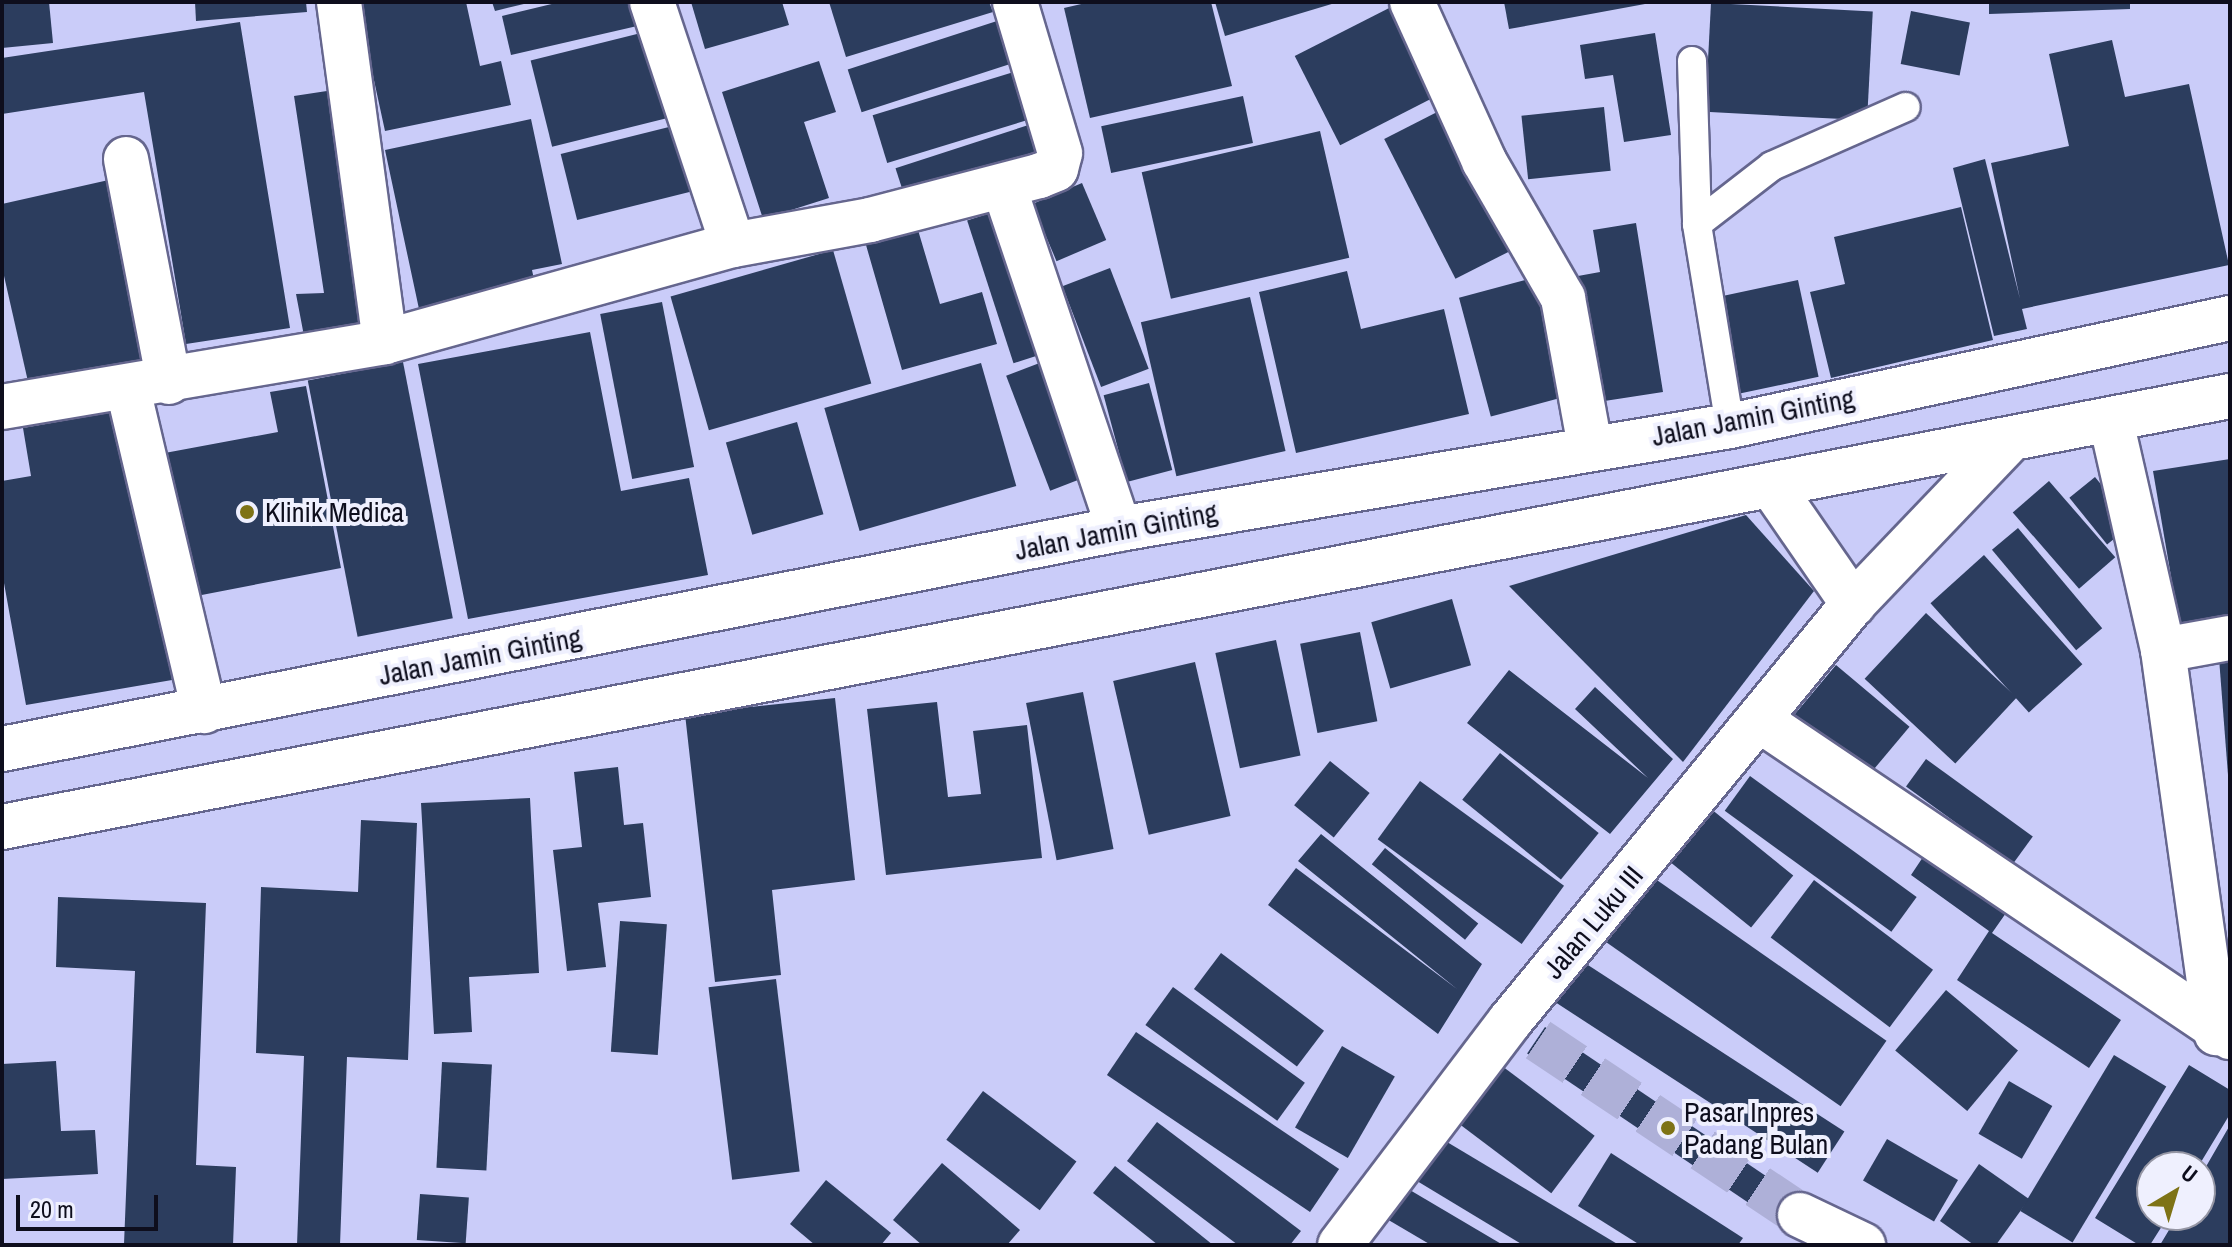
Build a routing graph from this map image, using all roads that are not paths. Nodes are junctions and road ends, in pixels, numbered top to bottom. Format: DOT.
graph roads {
  1 [pos="339,2"];
  2 [pos="652,2"];
  3 [pos="1015,2"];
  4 [pos="1412,2"];
  5 [pos="1692,61"];
  6 [pos="1906,107"];
  7 [pos="126,159"];
  8 [pos="1004,187"];
  9 [pos="1697,224"];
  10 [pos="733,245"];
  11 [pos="2230,318"];
  12 [pos="385,342"];
  13 [pos="149,386"];
  14 [pos="2230,396"];
  15 [pos="2,407"];
  16 [pos="2111,421"];
  17 [pos="1730,426"];
  18 [pos="2007,443"];
  19 [pos="1590,446"];
  20 [pos="1771,485"];
  21 [pos="1119,529"];
  22 [pos="1853,604"];
  23 [pos="2230,638"];
  24 [pos="2163,650"];
  25 [pos="204,711"];
  26 [pos="1761,721"];
  27 [pos="2,749"];
  28 [pos="2,827"];
  29 [pos="2223,1035"];
  30 [pos="1800,1215"];
  31 [pos="1340,1245"];
  32 [pos="1863,1245"];
  1 -- 12 [label="main road"];
  2 -- 10 [label="main road"];
  3 -- 8 [label="main road"];
  4 -- 19 [label="main road"];
  5 -- 9 [label="lane"];
  6 -- 9 [label="lane"];
  7 -- 13 [label="main road"];
  8 -- 10 [label="main road"];
  8 -- 21 [label="main road"];
  9 -- 17 [label="lane"];
  10 -- 12 [label="main road"];
  11 -- 17 [label="main road, Jalan Jamin Ginting"];
  12 -- 13 [label="main road"];
  13 -- 15 [label="main road"];
  13 -- 25 [label="main road"];
  14 -- 16 [label="main road"];
  16 -- 18 [label="main road"];
  16 -- 24 [label="main road"];
  17 -- 19 [label="main road, Jalan Jamin Ginting"];
  18 -- 20 [label="main road"];
  18 -- 22 [label="main road, Jalan Luku III"];
  19 -- 21 [label="main road, Jalan Jamin Ginting"];
  20 -- 22 [label="main road"];
  20 -- 28 [label="main road"];
  21 -- 25 [label="main road, Jalan Jamin Ginting"];
  22 -- 26 [label="main road, Jalan Luku III"];
  23 -- 24 [label="main road"];
  24 -- 29 [label="main road"];
  25 -- 27 [label="main road, Jalan Jamin Ginting"];
  26 -- 29 [label="main road"];
  26 -- 31 [label="main road, Jalan Luku III"];
  30 -- 32 [label="main road"];
}
